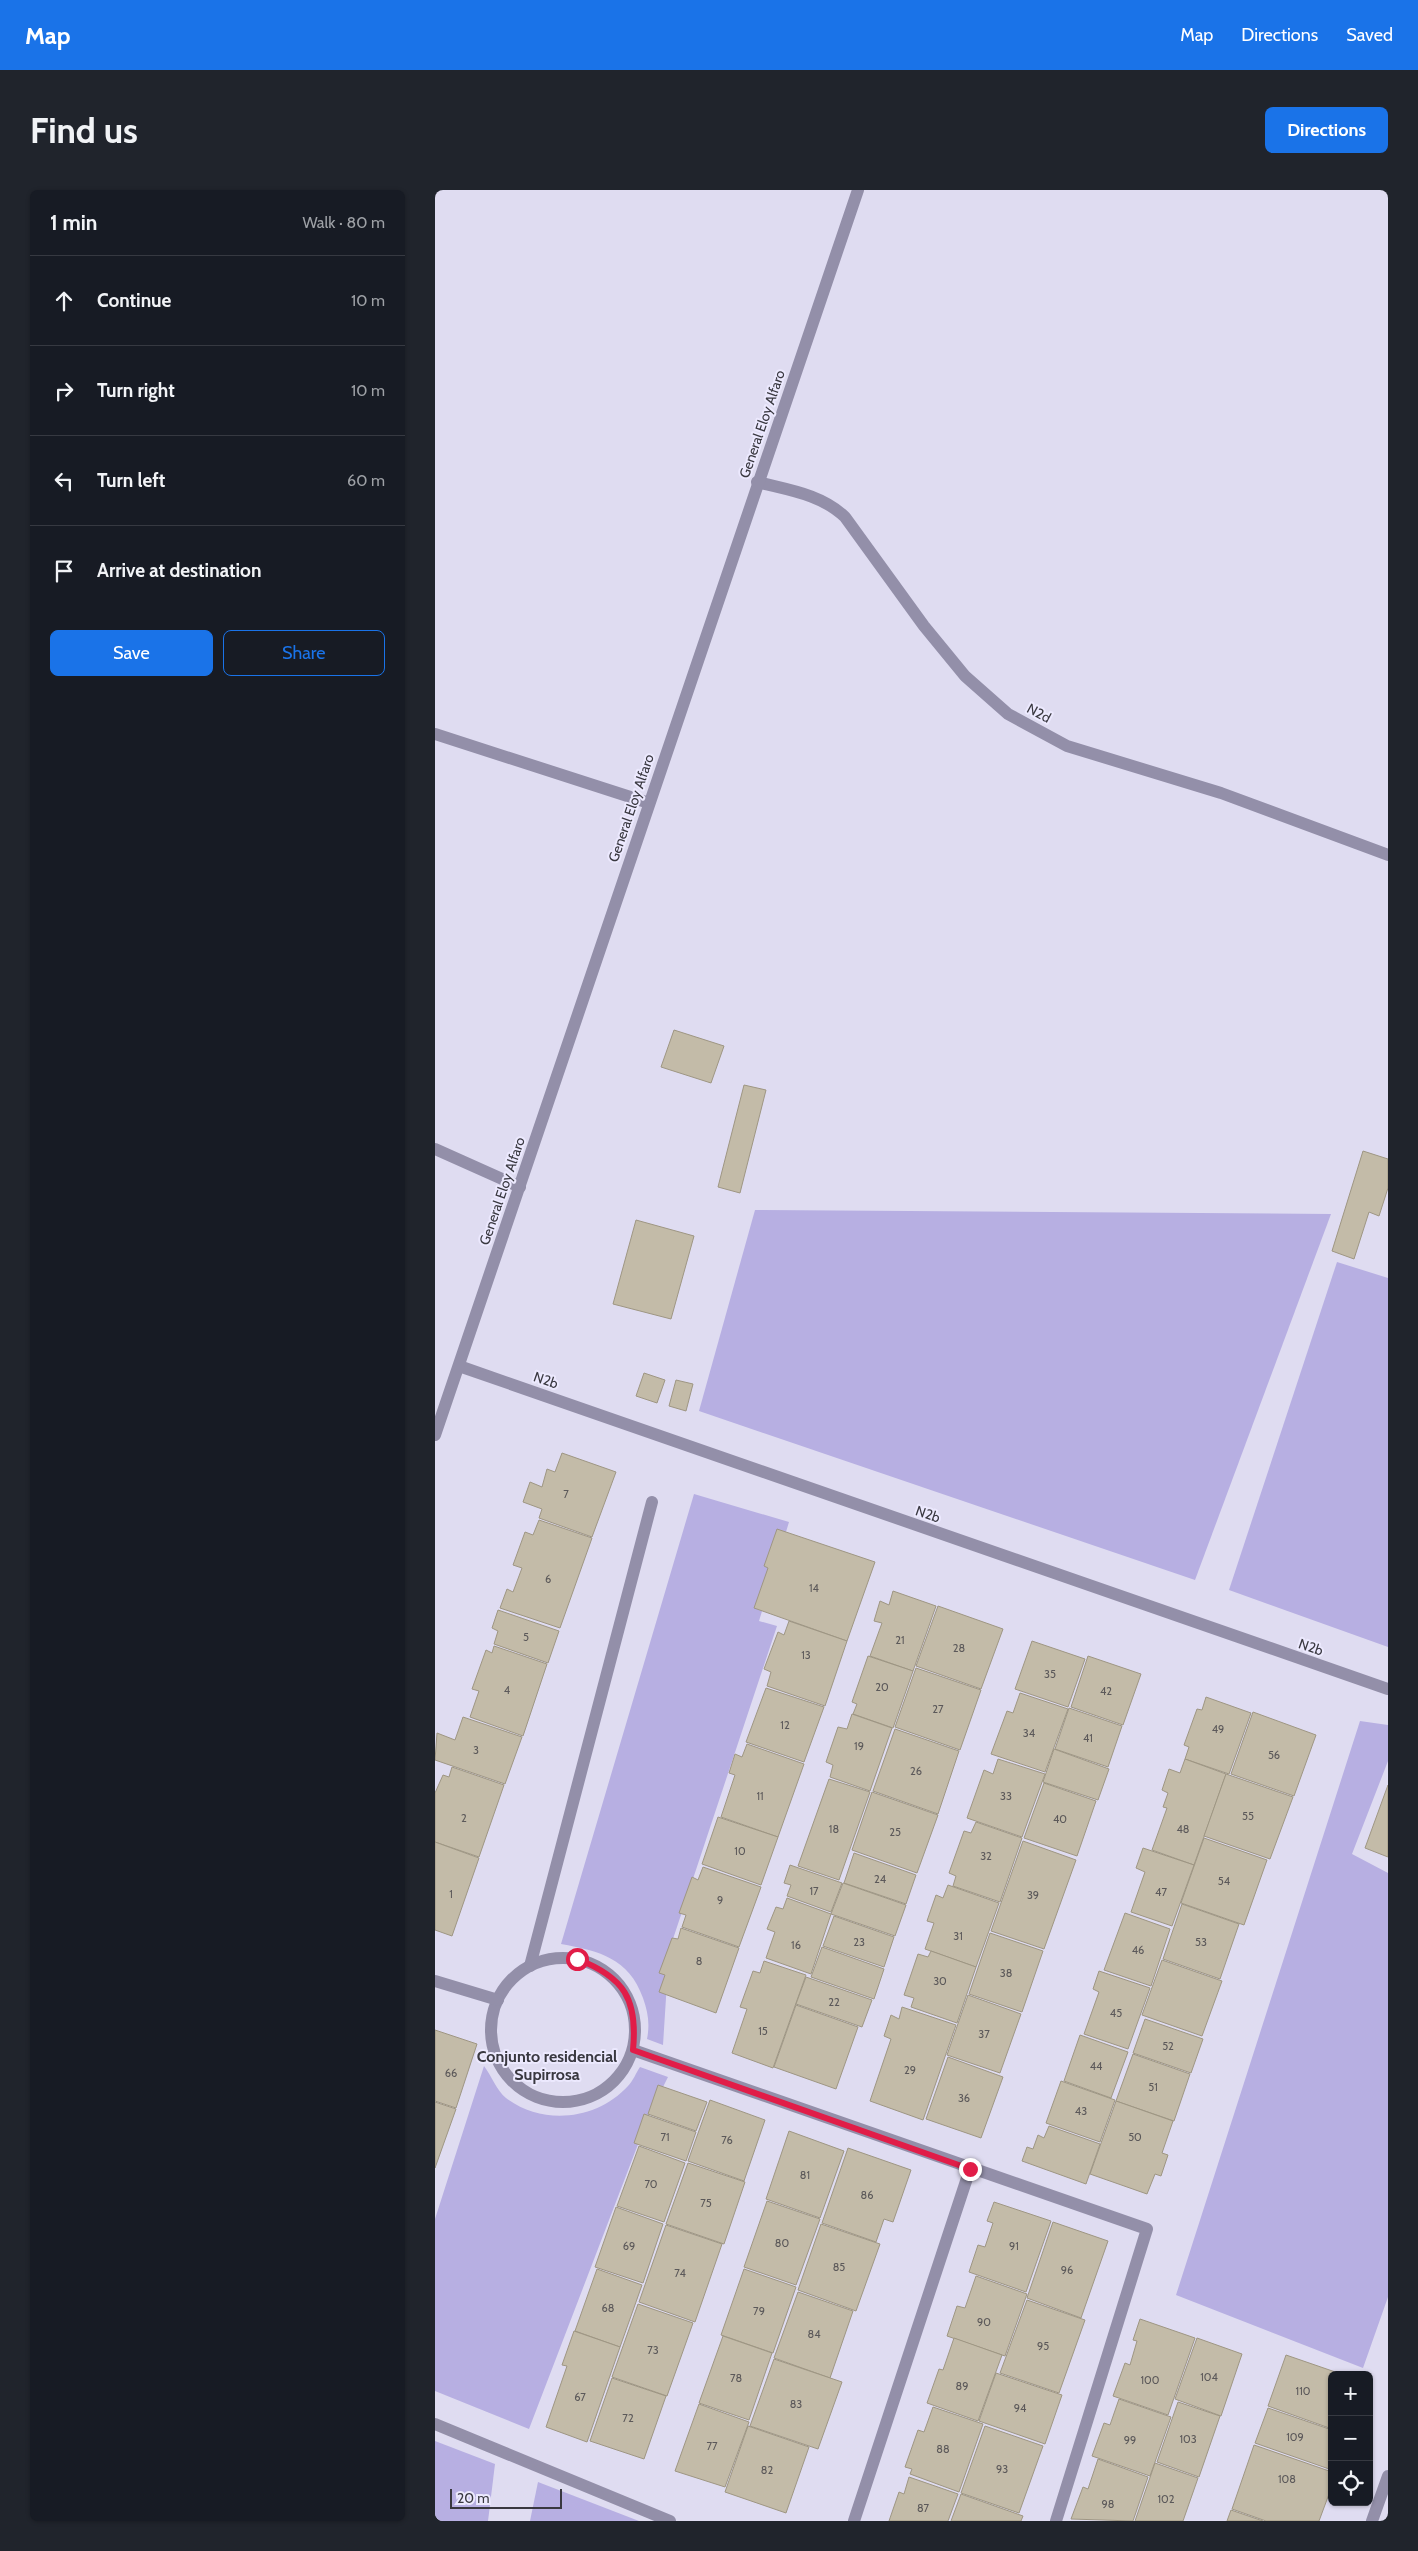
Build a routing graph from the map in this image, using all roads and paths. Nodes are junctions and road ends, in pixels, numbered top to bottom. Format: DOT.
graph roads {
  1 [pos="858,190"];
  2 [pos="757,482"];
  3 [pos="435,734"];
  4 [pos="649,803"];
  5 [pos="1388,855"];
  6 [pos="435,1149"];
  7 [pos="519,1187"];
  8 [pos="459,1366"];
  9 [pos="435,1435"];
  10 [pos="652,1502"];
  11 [pos="1388,1689"];
  12 [pos="530,1966"];
  13 [pos="435,1981"];
  14 [pos="498,2000"];
  15 [pos="633,2050"];
  16 [pos="970,2169"];
  17 [pos="435,2424"];
  18 [pos="1388,2476"];
  19 [pos="671,2521"];
  20 [pos="854,2521"];
  21 [pos="1056,2521"];
  22 [pos="1372,2521"];
  1 -- 2 [label="street, General Eloy Alfaro"];
  2 -- 4 [label="street, General Eloy Alfaro"];
  2 -- 5 [label="street, N2d"];
  3 -- 4 [label="street"];
  4 -- 7 [label="street, General Eloy Alfaro"];
  6 -- 7 [label="street"];
  7 -- 8 [label="street, General Eloy Alfaro"];
  8 -- 9 [label="street, General Eloy Alfaro"];
  8 -- 11 [label="street, N2b"];
  10 -- 12 [label="street"];
  12 -- 14 [label="street"];
  12 -- 15 [label="street"];
  13 -- 14 [label="street"];
  14 -- 15 [label="street"];
  15 -- 16 [label="street"];
  16 -- 20 [label="street"];
  16 -- 21 [label="street"];
  17 -- 19 [label="street"];
  18 -- 22 [label="street"];
}
